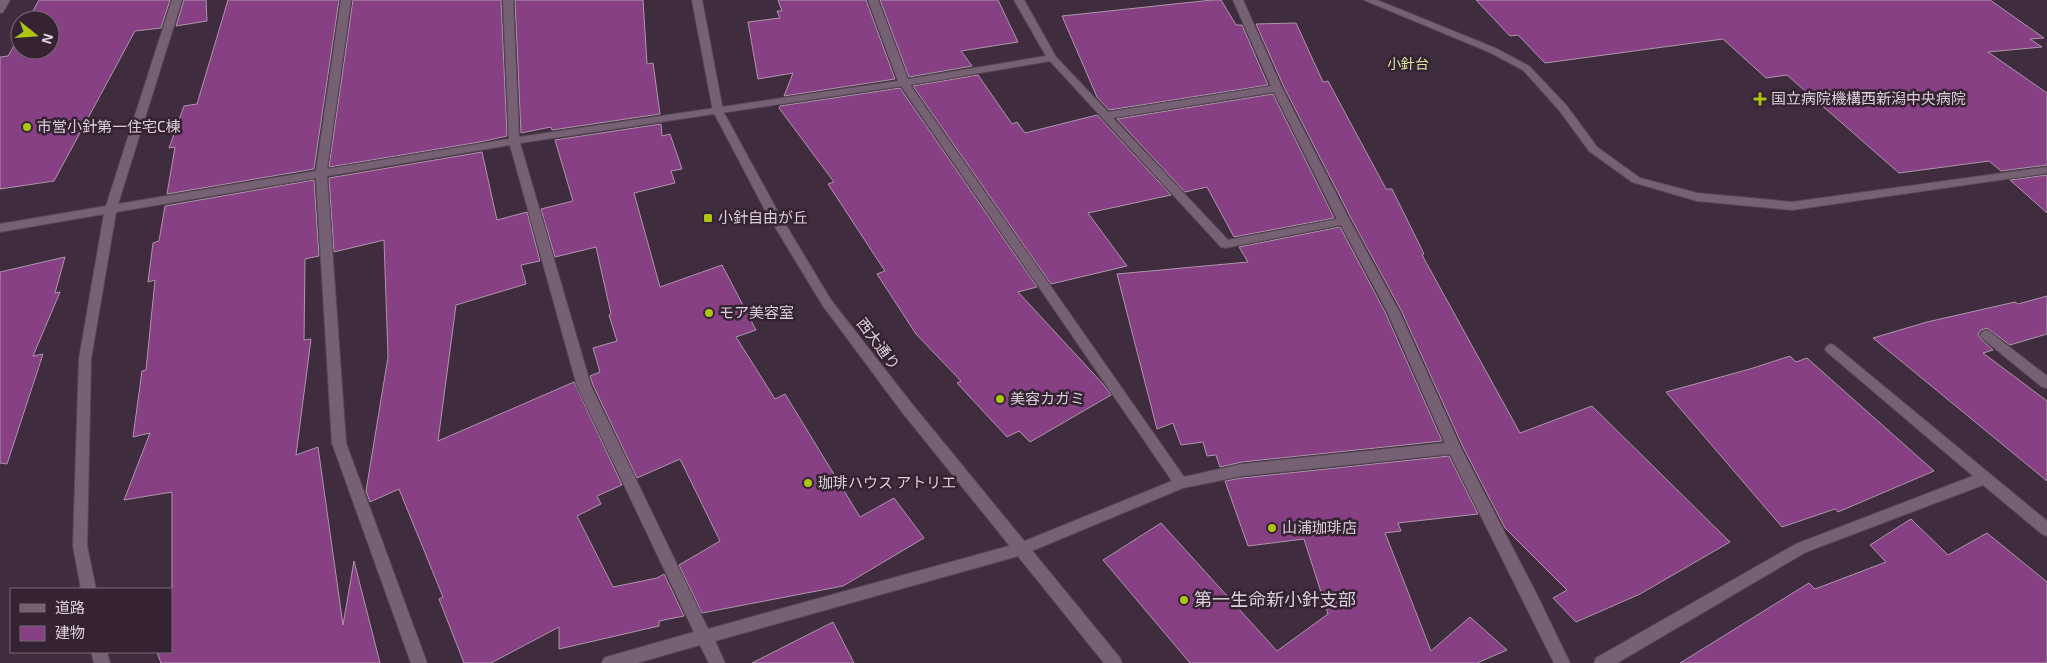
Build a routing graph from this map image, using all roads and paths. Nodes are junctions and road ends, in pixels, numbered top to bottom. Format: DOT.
graph roads {
  1 [pos="5,0"];
  2 [pos="177,0"];
  3 [pos="346,0"];
  4 [pos="508,0"];
  5 [pos="697,0"];
  6 [pos="873,0"];
  7 [pos="1019,0"];
  8 [pos="1238,0"];
  9 [pos="1369,0"];
  10 [pos="0,10"];
  11 [pos="1052,58"];
  12 [pos="904,83"];
  13 [pos="1277,88"];
  14 [pos="718,112"];
  15 [pos="1104,116"];
  16 [pos="514,141"];
  17 [pos="2047,170"];
  18 [pos="321,173"];
  19 [pos="111,209"];
  20 [pos="1344,221"];
  21 [pos="0,228"];
  22 [pos="1986,335"];
  23 [pos="1831,349"];
  24 [pos="2047,383"];
  25 [pos="1454,448"];
  26 [pos="1985,478"];
  27 [pos="1180,483"];
  28 [pos="2047,530"];
  29 [pos="1022,549"];
  30 [pos="88,588"];
  31 [pos="705,636"];
  32 [pos="420,663"];
  33 [pos="610,663"];
  34 [pos="717,663"];
  35 [pos="1114,663"];
  36 [pos="1562,663"];
  37 [pos="1602,663"];
  1 -- 10 [label="street"];
  2 -- 19 [label="street"];
  3 -- 18 [label="street"];
  4 -- 16 [label="street"];
  5 -- 14 [label="street, 西大通り"];
  6 -- 12 [label="street"];
  7 -- 11 [label="street"];
  8 -- 13 [label="street"];
  9 -- 17 [label="street"];
  11 -- 12 [label="street"];
  11 -- 15 [label="street"];
  12 -- 14 [label="street"];
  12 -- 27 [label="street"];
  13 -- 15 [label="street"];
  13 -- 20 [label="street"];
  14 -- 16 [label="street"];
  14 -- 29 [label="street, 西大通り"];
  15 -- 20 [label="street"];
  16 -- 18 [label="street"];
  16 -- 31 [label="street"];
  18 -- 19 [label="street"];
  18 -- 32 [label="street"];
  19 -- 21 [label="street"];
  19 -- 30 [label="street"];
  20 -- 25 [label="street"];
  22 -- 24 [label="street"];
  23 -- 26 [label="street"];
  25 -- 27 [label="street"];
  25 -- 36 [label="street"];
  26 -- 28 [label="street"];
  26 -- 37 [label="street"];
  27 -- 29 [label="street"];
  29 -- 31 [label="street"];
  29 -- 35 [label="street, 西大通り"];
  31 -- 33 [label="street"];
  31 -- 34 [label="street"];
}
